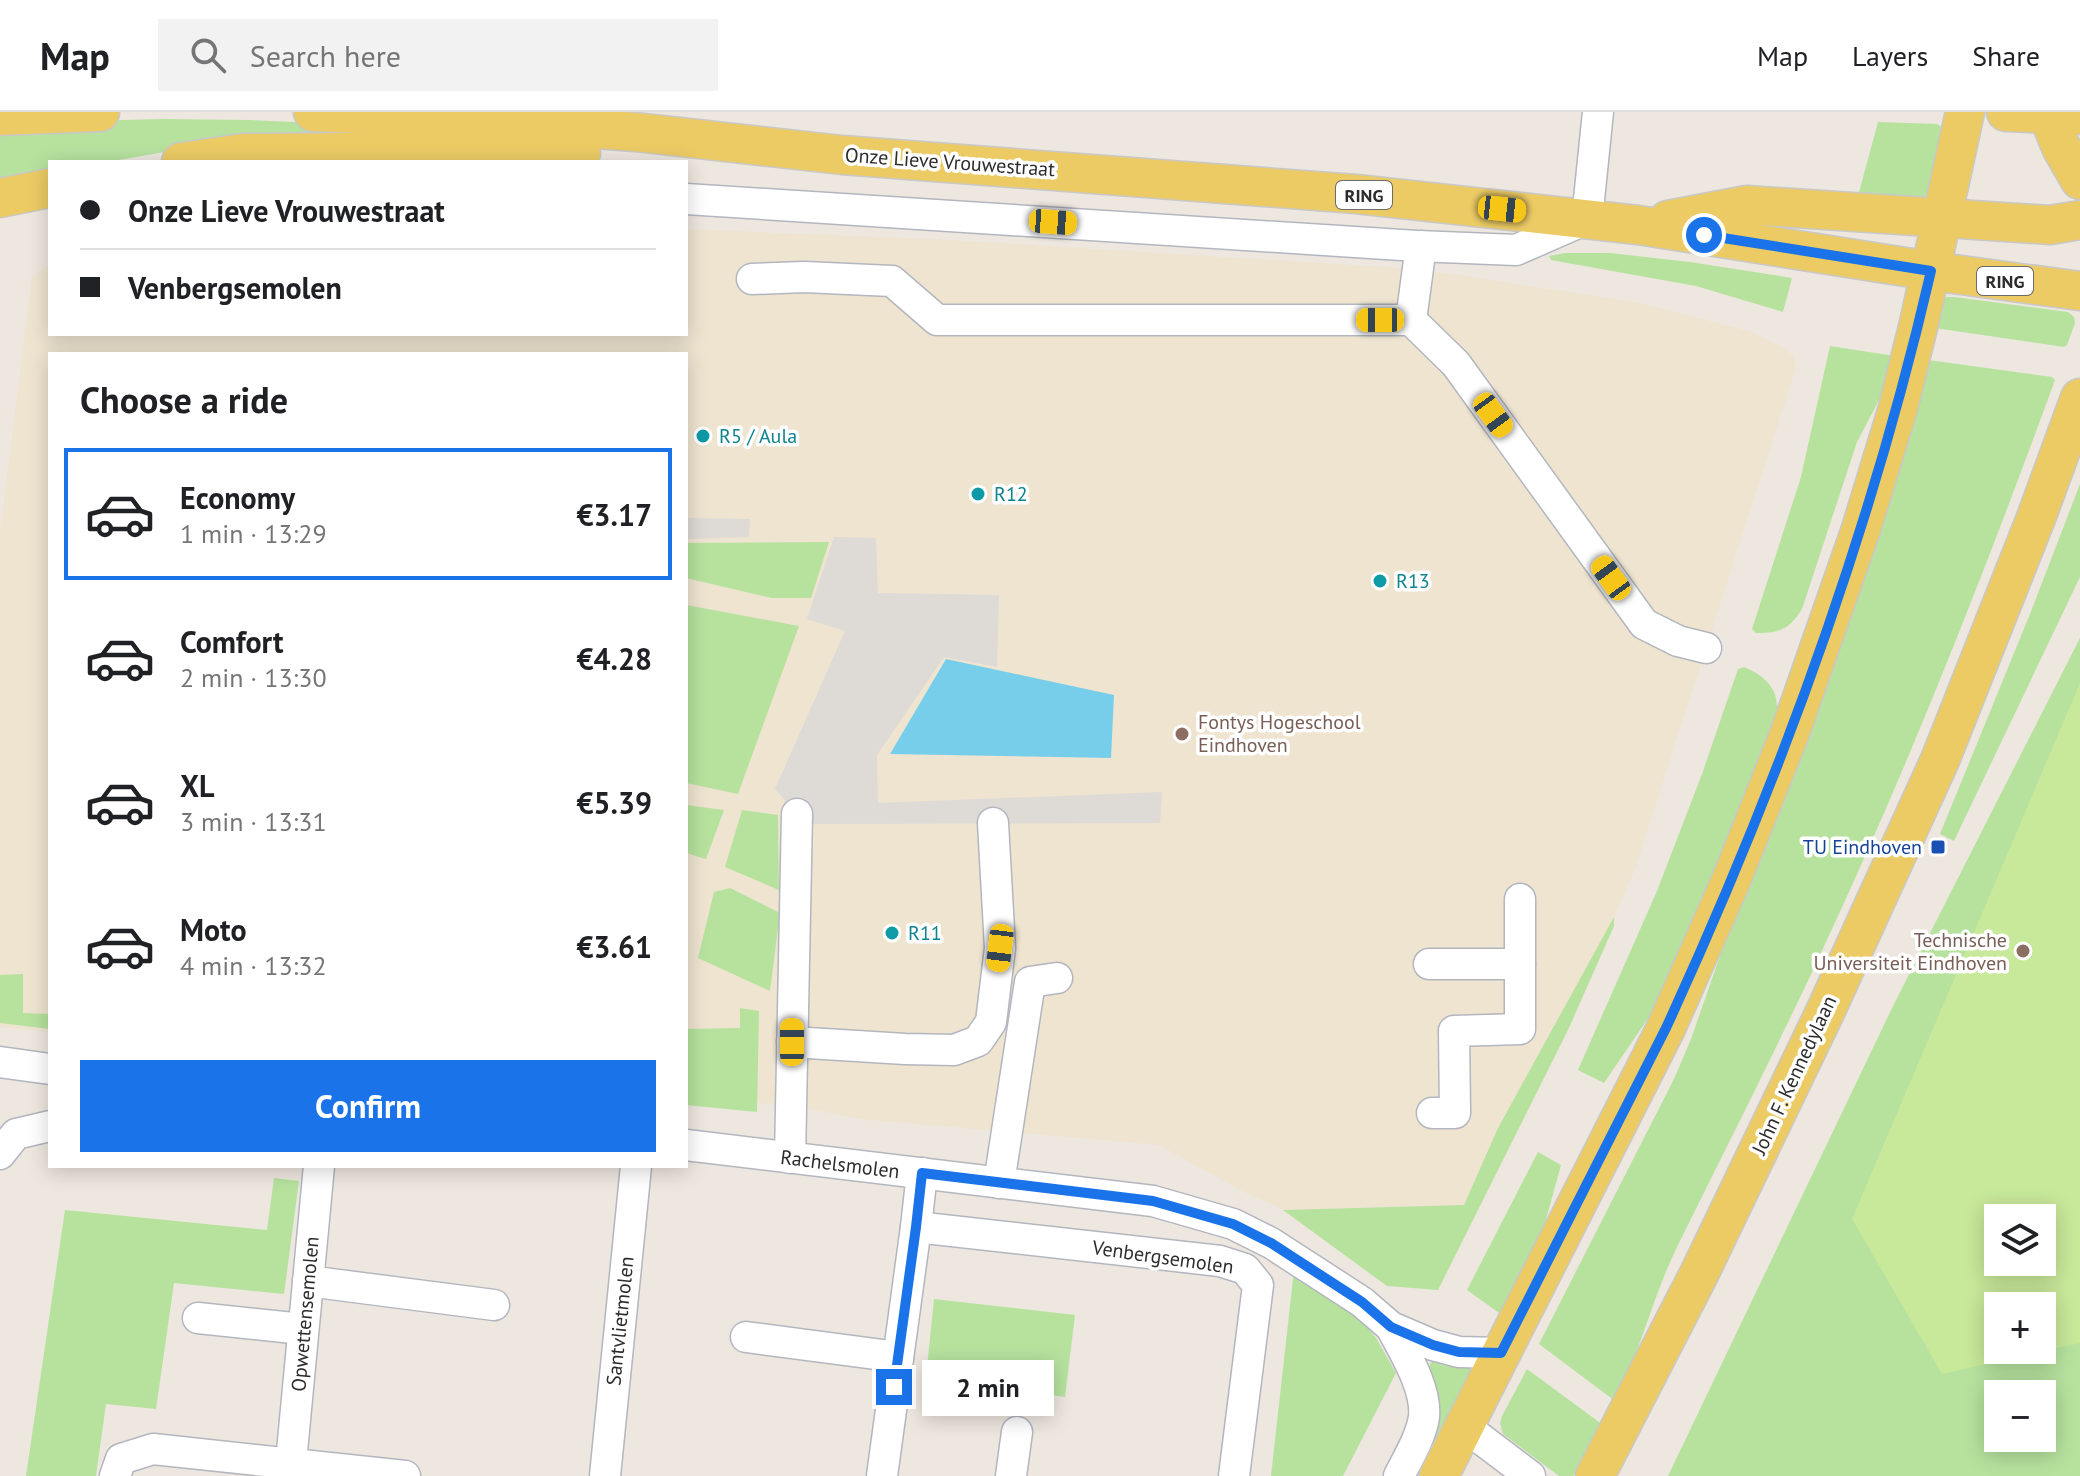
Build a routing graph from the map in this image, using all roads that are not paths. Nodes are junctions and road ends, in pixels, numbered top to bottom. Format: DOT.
graph roads {
  1 [pos="100,112"];
  2 [pos="313,112"];
  3 [pos="1598,112"];
  4 [pos="1965,112"];
  5 [pos="2006,112"];
  6 [pos="2058,114"];
  7 [pos="0,116"];
  8 [pos="771,147"];
  9 [pos="195,160"];
  10 [pos="2080,180"];
  11 [pos="48,188"];
  12 [pos="0,198"];
  13 [pos="688,199"];
  14 [pos="1942,218"];
  15 [pos="1587,219"];
  16 [pos="2080,220"];
  17 [pos="1638,225"];
  18 [pos="1421,246"];
  19 [pos="1931,271"];
  20 [pos="752,279"];
  21 [pos="2080,291"];
  22 [pos="1411,320"];
  23 [pos="2080,398"];
  24 [pos="1706,648"];
  25 [pos="797,814"];
  26 [pos="993,823"];
  27 [pos="1520,899"];
  28 [pos="1429,964"];
  29 [pos="1520,964"];
  30 [pos="1057,978"];
  31 [pos="792,1042"];
  32 [pos="0,1062"];
  33 [pos="48,1069"];
  34 [pos="1432,1113"];
  35 [pos="48,1126"];
  36 [pos="688,1145"];
  37 [pos="0,1154"];
  38 [pos="790,1158"];
  39 [pos="319,1168"];
  40 [pos="636,1168"];
  41 [pos="922,1173"];
  42 [pos="999,1183"];
  43 [pos="916,1227"];
  44 [pos="308,1281"];
  45 [pos="494,1305"];
  46 [pos="198,1318"];
  47 [pos="1391,1327"];
  48 [pos="303,1329"];
  49 [pos="746,1337"];
  50 [pos="1501,1353"];
  51 [pos="898,1357"];
  52 [pos="1464,1426"];
  53 [pos="1017,1432"];
  54 [pos="291,1462"];
  55 [pos="115,1476"];
  56 [pos="405,1476"];
  57 [pos="605,1476"];
  58 [pos="882,1476"];
  59 [pos="1011,1476"];
  60 [pos="1234,1476"];
  61 [pos="1399,1476"];
  62 [pos="1439,1476"];
  63 [pos="1530,1476"];
  64 [pos="1595,1476"];
  1 -- 7 [label="main road"];
  2 -- 8 [label="main road, Onze Lieve Vrouwestraat / RING"];
  3 -- 15 [label="street"];
  4 -- 14 [label="main road"];
  5 -- 6 [label="main road"];
  6 -- 10 [label="main road"];
  8 -- 9 [label="main road"];
  8 -- 15 [label="main road, Onze Lieve Vrouwestraat / RING"];
  11 -- 12 [label="main road"];
  13 -- 18 [label="street"];
  14 -- 16 [label="main road"];
  14 -- 17 [label="main road"];
  14 -- 19 [label="main road"];
  15 -- 17 [label="main road, Onze Lieve Vrouwestraat / RING"];
  15 -- 18 [label="street"];
  17 -- 19 [label="main road, Onze Lieve Vrouwestraat / RING"];
  18 -- 22 [label="street"];
  19 -- 21 [label="main road, Onze Lieve Vrouwestraat / RING"];
  19 -- 50 [label="main road"];
  20 -- 22 [label="street"];
  22 -- 24 [label="street"];
  23 -- 64 [label="main road, John F. Kennedylaan"];
  25 -- 31 [label="street"];
  26 -- 31 [label="street"];
  27 -- 29 [label="street"];
  28 -- 29 [label="street"];
  29 -- 34 [label="street"];
  30 -- 42 [label="street"];
  31 -- 38 [label="street"];
  32 -- 33 [label="street"];
  35 -- 37 [label="street"];
  36 -- 38 [label="street, Rachelsmolen"];
  38 -- 41 [label="street, Rachelsmolen"];
  39 -- 44 [label="street, Opwettensemolen"];
  40 -- 57 [label="street, Santvlietmolen"];
  41 -- 42 [label="street, Rachelsmolen"];
  41 -- 43 [label="street"];
  42 -- 47 [label="street, Rachelsmolen"];
  43 -- 51 [label="street"];
  43 -- 60 [label="street, Venbergsemolen"];
  44 -- 45 [label="street"];
  44 -- 48 [label="street, Opwettensemolen"];
  46 -- 48 [label="street"];
  47 -- 50 [label="street, Rachelsmolen"];
  47 -- 61 [label="street, Rachelsmolen"];
  48 -- 54 [label="street, Opwettensemolen"];
  49 -- 51 [label="street"];
  50 -- 52 [label="main road"];
  51 -- 58 [label="street"];
  52 -- 62 [label="main road"];
  52 -- 63 [label="street"];
  53 -- 59 [label="street"];
  54 -- 55 [label="street"];
  54 -- 56 [label="street"];
}
